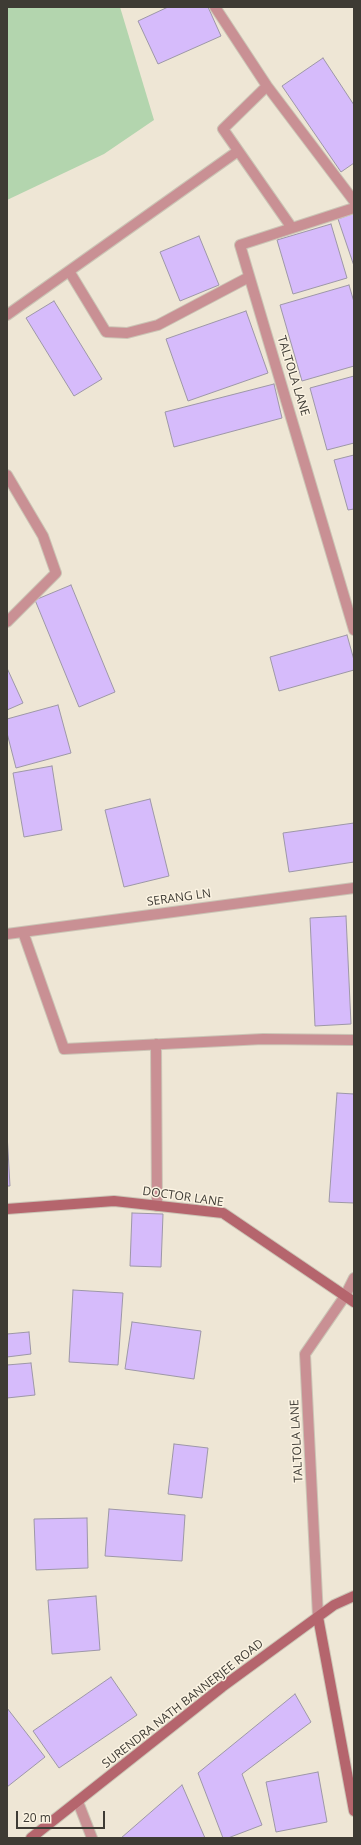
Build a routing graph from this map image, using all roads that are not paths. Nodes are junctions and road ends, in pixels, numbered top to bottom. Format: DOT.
graph roads {
  1 [pos="215,7"];
  2 [pos="267,86"];
  3 [pos="238,151"];
  4 [pos="354,201"];
  5 [pos="354,208"];
  6 [pos="292,228"];
  7 [pos="69,271"];
  8 [pos="249,277"];
  9 [pos="7,315"];
  10 [pos="7,475"];
  11 [pos="7,622"];
  12 [pos="354,630"];
  13 [pos="354,888"];
  14 [pos="23,932"];
  15 [pos="7,934"];
  16 [pos="354,1040"];
  17 [pos="156,1044"];
  18 [pos="156,1206"];
  19 [pos="7,1209"];
  20 [pos="354,1278"];
  21 [pos="345,1296"];
  22 [pos="354,1302"];
  23 [pos="354,1596"];
  24 [pos="318,1617"];
  25 [pos="78,1802"];
  26 [pos="354,1811"];
  27 [pos="32,1838"];
  28 [pos="92,1838"];
  1 -- 2 [label="street"];
  2 -- 3 [label="street"];
  2 -- 4 [label="street"];
  3 -- 6 [label="street"];
  3 -- 7 [label="street"];
  5 -- 6 [label="street, TALTOLA LANE"];
  6 -- 8 [label="street, TALTOLA LANE"];
  7 -- 8 [label="street"];
  7 -- 9 [label="street"];
  8 -- 12 [label="street, TALTOLA LANE"];
  10 -- 11 [label="street"];
  13 -- 14 [label="street, SERANG LN"];
  14 -- 15 [label="street, SERANG LN"];
  14 -- 17 [label="street"];
  16 -- 17 [label="street"];
  17 -- 18 [label="street"];
  18 -- 19 [label="street, DOCTOR LANE"];
  18 -- 21 [label="street, DOCTOR LANE"];
  20 -- 21 [label="street, TALTOLA LANE"];
  21 -- 22 [label="street, DOCTOR LANE"];
  21 -- 24 [label="street, TALTOLA LANE"];
  23 -- 24 [label="street, SURENDRA NATH BANNERJEE ROAD"];
  24 -- 25 [label="street, SURENDRA NATH BANNERJEE ROAD"];
  24 -- 26 [label="street"];
  25 -- 27 [label="street, SURENDRA NATH BANNERJEE ROAD"];
  25 -- 28 [label="street"];
}
